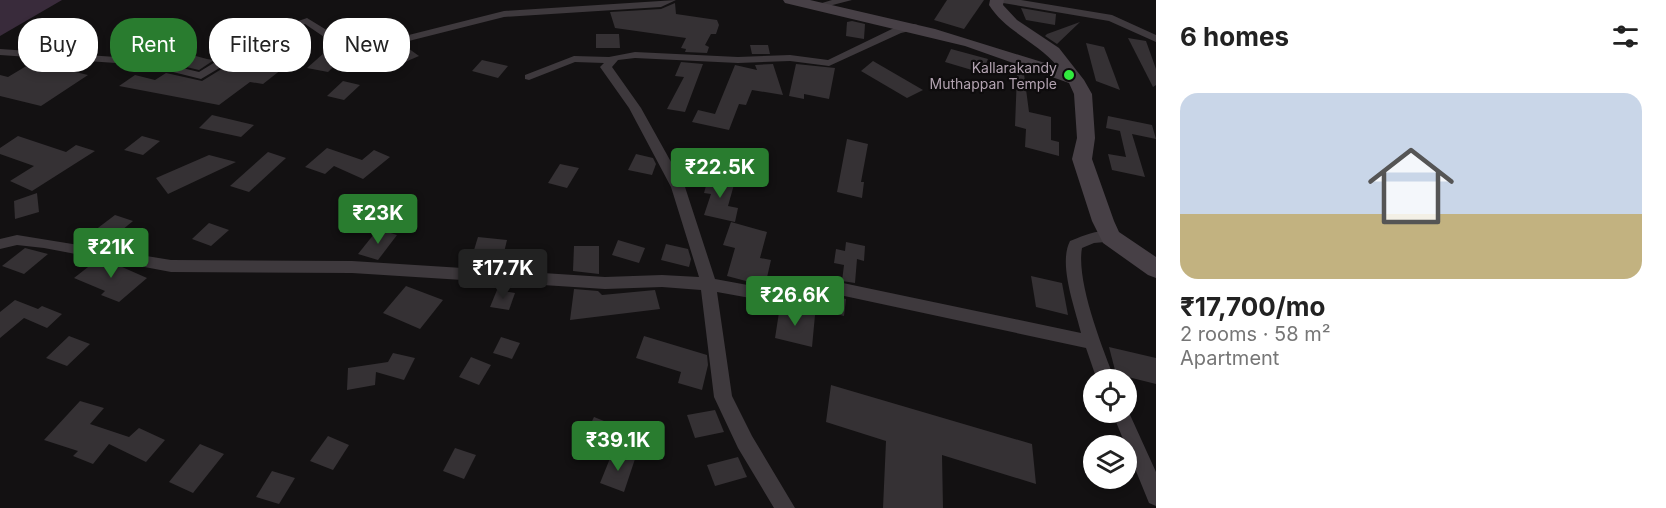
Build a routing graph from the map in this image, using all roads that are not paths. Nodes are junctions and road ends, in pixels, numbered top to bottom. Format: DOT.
graph roads {
  1 [pos="672,0"];
  2 [pos="789,0"];
  3 [pos="847,0"];
  4 [pos="997,0"];
  5 [pos="1003,0"];
  6 [pos="817,6"];
  7 [pos="914,27"];
  8 [pos="1156,39"];
  9 [pos="0,52"];
  10 [pos="613,60"];
  11 [pos="529,77"];
  12 [pos="1076,81"];
  13 [pos="1111,237"];
  14 [pos="0,244"];
  15 [pos="1156,269"];
  16 [pos="707,284"];
  17 [pos="1092,342"];
  18 [pos="1102,369"];
  19 [pos="1126,423"];
  20 [pos="1156,496"];
  21 [pos="785,508"];
  1 -- 9 [label="street"];
  2 -- 6 [label="main road"];
  3 -- 6 [label="street"];
  4 -- 12 [label="main road"];
  5 -- 8 [label="street"];
  6 -- 7 [label="main road"];
  7 -- 10 [label="street"];
  7 -- 12 [label="main road"];
  10 -- 11 [label="street"];
  10 -- 16 [label="street"];
  12 -- 13 [label="main road"];
  13 -- 15 [label="main road"];
  13 -- 17 [label="street"];
  14 -- 16 [label="street"];
  16 -- 17 [label="street"];
  16 -- 21 [label="street"];
  17 -- 18 [label="street"];
  19 -- 20 [label="street"];
}
